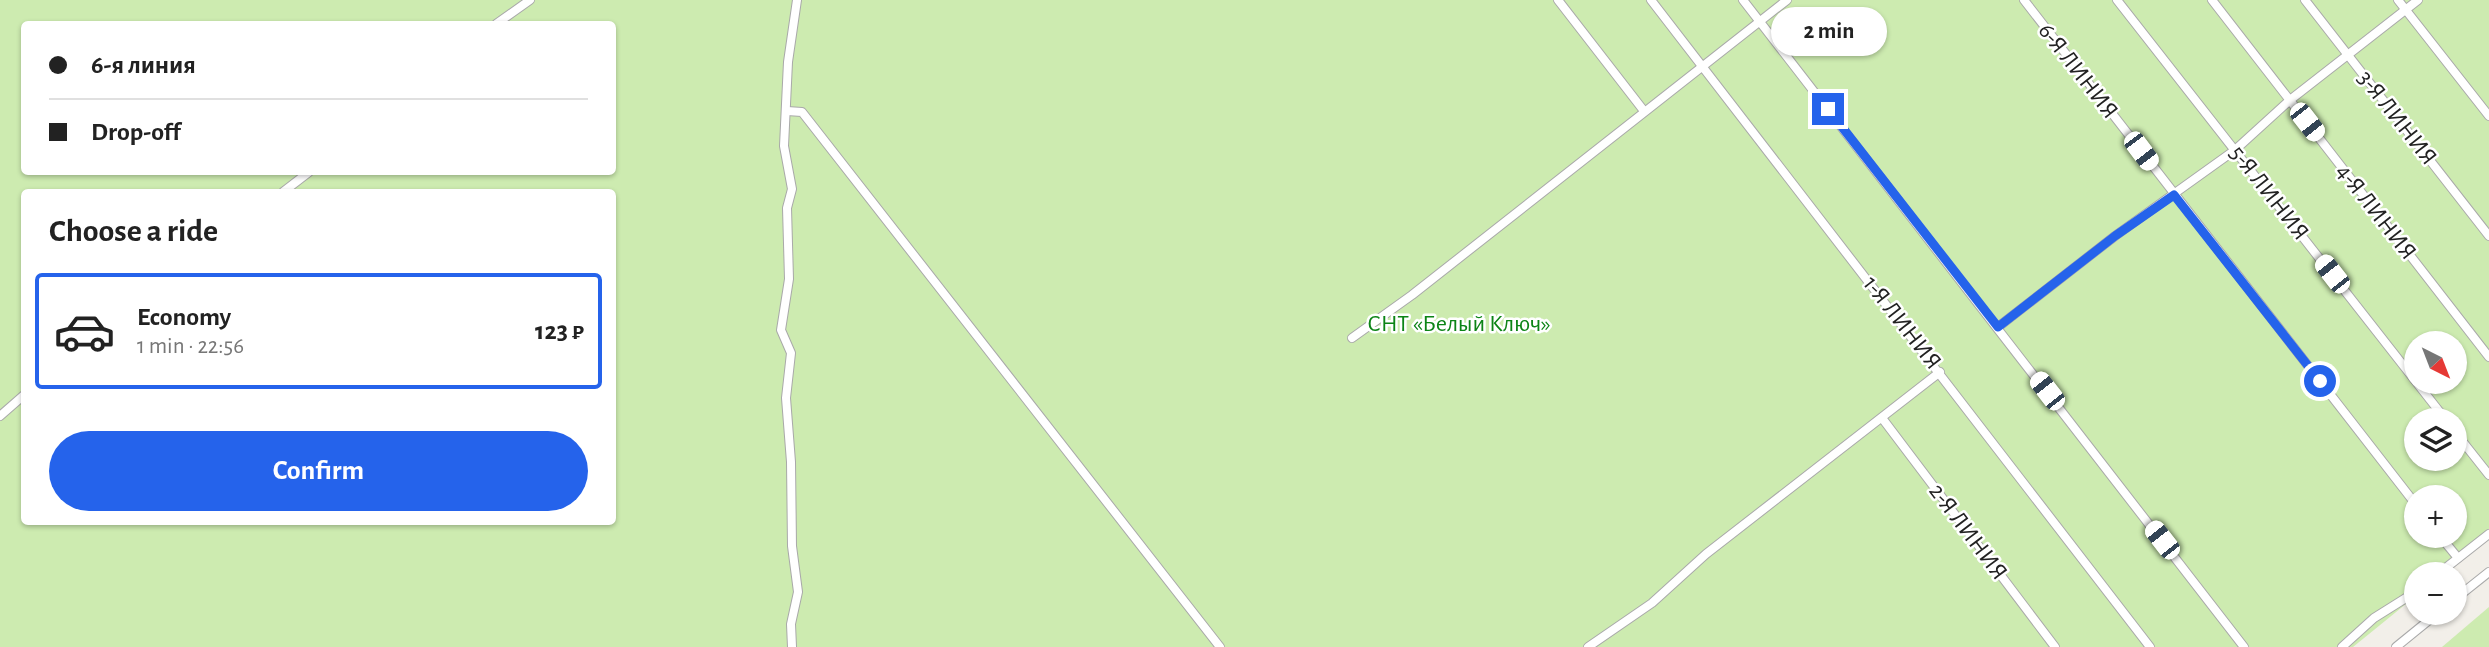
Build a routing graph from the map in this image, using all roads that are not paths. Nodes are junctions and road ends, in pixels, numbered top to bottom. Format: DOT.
graph roads {
  1 [pos="530,0"];
  2 [pos="797,0"];
  3 [pos="1558,0"];
  4 [pos="1651,0"];
  5 [pos="1743,0"];
  6 [pos="1787,0"];
  7 [pos="2024,0"];
  8 [pos="2117,0"];
  9 [pos="2212,0"];
  10 [pos="2305,0"];
  11 [pos="2398,0"];
  12 [pos="2418,0"];
  13 [pos="2406,10"];
  14 [pos="500,21"];
  15 [pos="1760,22"];
  16 [pos="2347,55"];
  17 [pos="1703,66"];
  18 [pos="2290,100"];
  19 [pos="787,111"];
  20 [pos="1644,111"];
  21 [pos="2489,116"];
  22 [pos="2235,150"];
  23 [pos="305,175"];
  24 [pos="287,189"];
  25 [pos="2174,195"];
  26 [pos="2489,236"];
  27 [pos="1998,327"];
  28 [pos="1352,338"];
  29 [pos="2489,357"];
  30 [pos="1940,372"];
  31 [pos="21,398"];
  32 [pos="2437,408"];
  33 [pos="0,416"];
  34 [pos="1882,418"];
  35 [pos="2467,447"];
  36 [pos="2489,475"];
  37 [pos="2404,489"];
  38 [pos="2489,534"];
  39 [pos="2450,548"];
  40 [pos="2458,558"];
  41 [pos="2453,562"];
  42 [pos="2489,572"];
  43 [pos="2467,589"];
  44 [pos="2404,599"];
  45 [pos="2422,625"];
  46 [pos="792,647"];
  47 [pos="1220,647"];
  48 [pos="1588,647"];
  49 [pos="2055,647"];
  50 [pos="2150,647"];
  51 [pos="2245,647"];
  52 [pos="2342,647"];
  53 [pos="2396,647"];
  1 -- 14 [label="street"];
  2 -- 19 [label="street"];
  3 -- 20 [label="street"];
  4 -- 17 [label="street, 1-Я ЛИНИЯ"];
  5 -- 15 [label="street"];
  6 -- 15 [label="street"];
  7 -- 25 [label="street, 6-Я ЛИНИЯ"];
  8 -- 22 [label="street, 5-Я ЛИНИЯ"];
  9 -- 18 [label="street, 4-Я ЛИНИЯ"];
  10 -- 16 [label="street, 3-Я ЛИНИЯ"];
  11 -- 13 [label="street"];
  12 -- 13 [label="street"];
  13 -- 16 [label="street"];
  13 -- 21 [label="street"];
  15 -- 17 [label="street"];
  15 -- 27 [label="street"];
  16 -- 18 [label="street"];
  16 -- 26 [label="street, 3-Я ЛИНИЯ"];
  17 -- 20 [label="street"];
  17 -- 30 [label="street, 1-Я ЛИНИЯ"];
  18 -- 22 [label="street"];
  18 -- 29 [label="street, 4-Я ЛИНИЯ"];
  19 -- 46 [label="street"];
  19 -- 47 [label="street"];
  20 -- 28 [label="street"];
  22 -- 25 [label="street"];
  22 -- 32 [label="street, 5-Я ЛИНИЯ"];
  23 -- 24 [label="street"];
  25 -- 27 [label="street"];
  25 -- 37 [label="street, 6-Я ЛИНИЯ"];
  27 -- 51 [label="street"];
  30 -- 34 [label="street"];
  30 -- 50 [label="street, 1-Я ЛИНИЯ"];
  31 -- 33 [label="street"];
  34 -- 48 [label="street"];
  34 -- 49 [label="street, 2-Я ЛИНИЯ"];
  35 -- 36 [label="street"];
  38 -- 40 [label="street"];
  39 -- 40 [label="street"];
  40 -- 41 [label="street"];
  42 -- 43 [label="street"];
  44 -- 52 [label="street"];
  45 -- 53 [label="street"];
}
